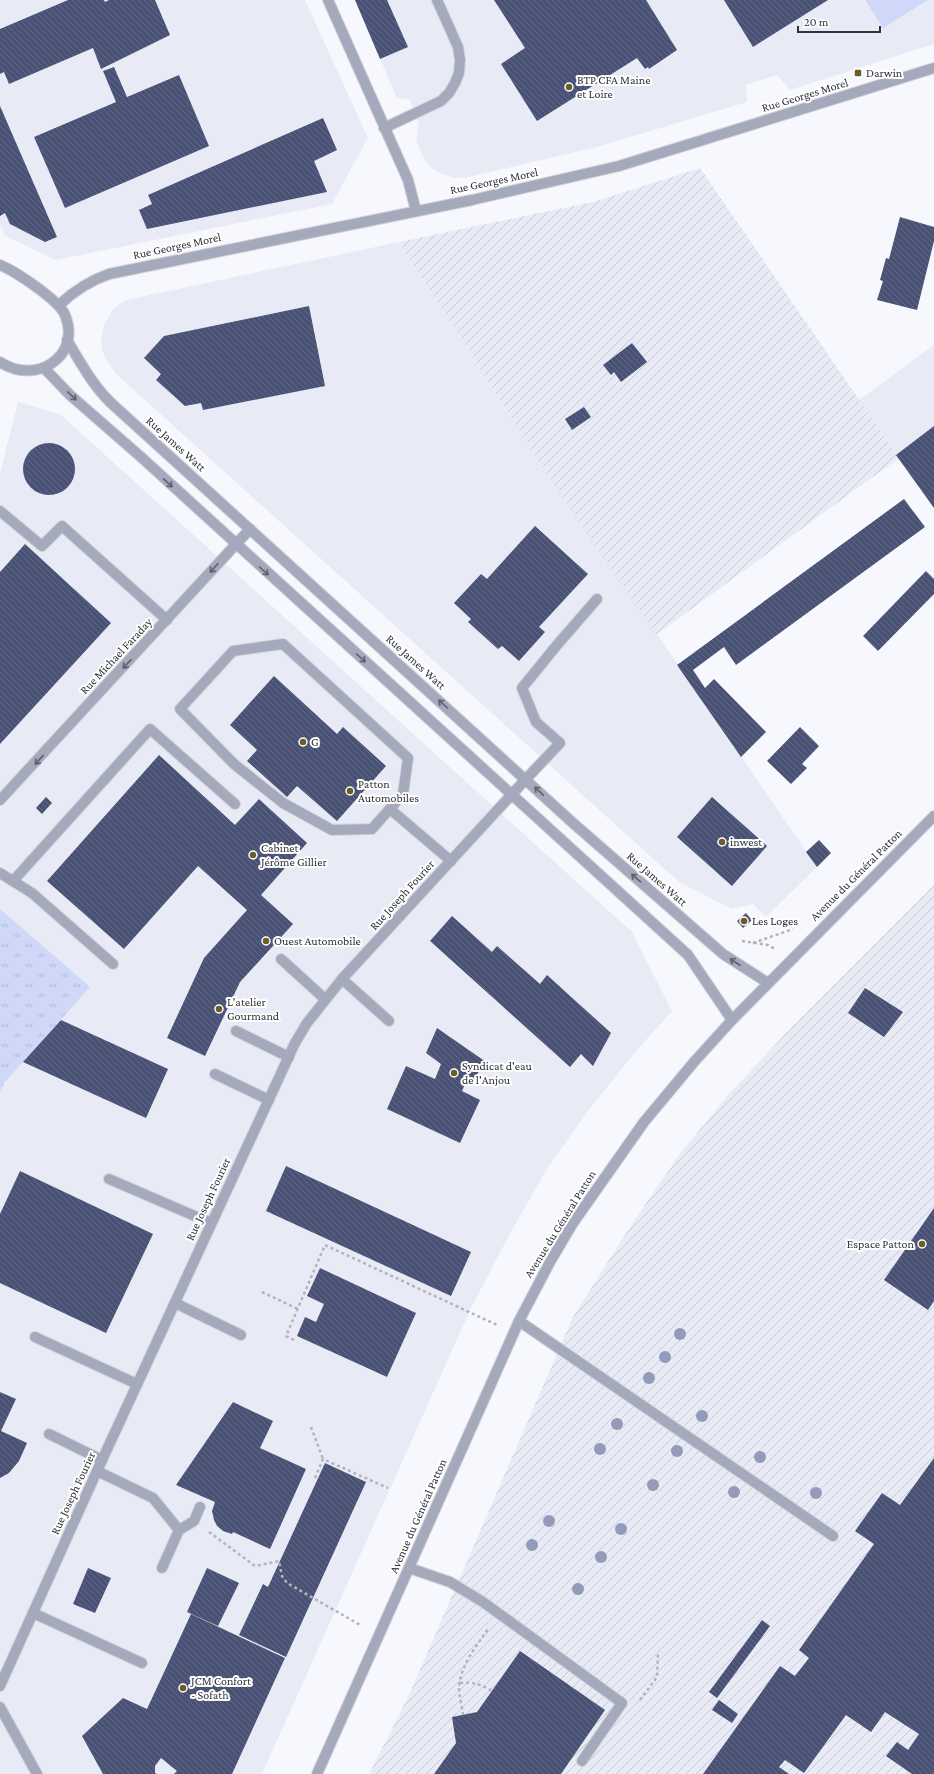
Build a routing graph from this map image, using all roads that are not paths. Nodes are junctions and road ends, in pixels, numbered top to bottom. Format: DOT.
graph roads {
  1 [pos="328,0"];
  2 [pos="437,0"];
  3 [pos="934,68"];
  4 [pos="384,128"];
  5 [pos="416,210"];
  6 [pos="0,266"];
  7 [pos="60,305"];
  8 [pos="67,340"];
  9 [pos="0,362"];
  10 [pos="44,368"];
  11 [pos="0,511"];
  12 [pos="250,529"];
  13 [pos="235,544"];
  14 [pos="597,599"];
  15 [pos="167,620"];
  16 [pos="526,779"];
  17 [pos="512,795"];
  18 [pos="0,800"];
  19 [pos="235,804"];
  20 [pos="390,809"];
  21 [pos="934,816"];
  22 [pos="451,861"];
  23 [pos="0,873"];
  24 [pos="13,881"];
  25 [pos="282,959"];
  26 [pos="113,964"];
  27 [pos="342,980"];
  28 [pos="768,983"];
  29 [pos="325,999"];
  30 [pos="732,1020"];
  31 [pos="389,1021"];
  32 [pos="236,1031"];
  33 [pos="289,1057"];
  34 [pos="215,1074"];
  35 [pos="269,1100"];
  36 [pos="109,1179"];
  37 [pos="211,1223"];
  38 [pos="175,1302"];
  39 [pos="519,1321"];
  40 [pos="241,1335"];
  41 [pos="35,1337"];
  42 [pos="137,1384"];
  43 [pos="50,1434"];
  44 [pos="102,1460"];
  45 [pos="97,1471"];
  46 [pos="200,1507"];
  47 [pos="179,1530"];
  48 [pos="833,1536"];
  49 [pos="162,1568"];
  50 [pos="409,1568"];
  51 [pos="33,1613"];
  52 [pos="142,1663"];
  53 [pos="0,1686"];
  54 [pos="0,1707"];
  55 [pos="582,1761"];
  56 [pos="37,1774"];
  57 [pos="317,1774"];
  1 -- 4 [label="street"];
  2 -- 4 [label="street"];
  3 -- 5 [label="street, Rue Georges Morel"];
  4 -- 5 [label="street"];
  5 -- 7 [label="street, Rue Georges Morel"];
  6 -- 7 [label="street"];
  7 -- 8 [label="street"];
  8 -- 10 [label="street"];
  8 -- 12 [label="street, Rue James Watt"];
  9 -- 10 [label="street"];
  10 -- 13 [label="street, one-way"];
  11 -- 15 [label="street"];
  12 -- 13 [label="street, Rue Michael Faraday"];
  16 -- 12 [label="street, Rue James Watt, one-way"];
  13 -- 15 [label="street, Rue Michael Faraday, one-way"];
  13 -- 17 [label="street, one-way"];
  14 -- 16 [label="street, Rue Joseph Fourier"];
  15 -- 18 [label="street, Rue Michael Faraday, one-way"];
  16 -- 17 [label="street, Rue Joseph Fourier"];
  28 -- 16 [label="street, Rue James Watt, one-way"];
  17 -- 22 [label="street, Rue Joseph Fourier"];
  17 -- 30 [label="street"];
  19 -- 24 [label="street"];
  20 -- 20 [label="street"];
  20 -- 22 [label="street"];
  21 -- 28 [label="street, Avenue du Général Patton"];
  22 -- 27 [label="street, Rue Joseph Fourier"];
  23 -- 24 [label="street"];
  24 -- 26 [label="street"];
  25 -- 29 [label="street"];
  27 -- 29 [label="street, Rue Joseph Fourier"];
  27 -- 31 [label="street"];
  28 -- 30 [label="street, Avenue du Général Patton"];
  29 -- 33 [label="street, Rue Joseph Fourier"];
  30 -- 39 [label="street, Avenue du Général Patton"];
  32 -- 33 [label="street"];
  33 -- 35 [label="street, Rue Joseph Fourier"];
  34 -- 35 [label="street"];
  35 -- 37 [label="street, Rue Joseph Fourier"];
  36 -- 37 [label="street"];
  37 -- 38 [label="street, Rue Joseph Fourier"];
  38 -- 40 [label="street"];
  38 -- 42 [label="street, Rue Joseph Fourier"];
  39 -- 48 [label="street"];
  39 -- 50 [label="street, Avenue du Général Patton"];
  41 -- 42 [label="street"];
  42 -- 44 [label="street, Rue Joseph Fourier"];
  43 -- 44 [label="street"];
  44 -- 45 [label="street, Rue Joseph Fourier"];
  45 -- 47 [label="street"];
  45 -- 51 [label="street, Rue Joseph Fourier"];
  46 -- 47 [label="street"];
  47 -- 49 [label="street"];
  50 -- 55 [label="street"];
  50 -- 57 [label="street, Avenue du Général Patton"];
  51 -- 52 [label="street"];
  51 -- 53 [label="street, Rue Joseph Fourier"];
  54 -- 56 [label="street"];
}
